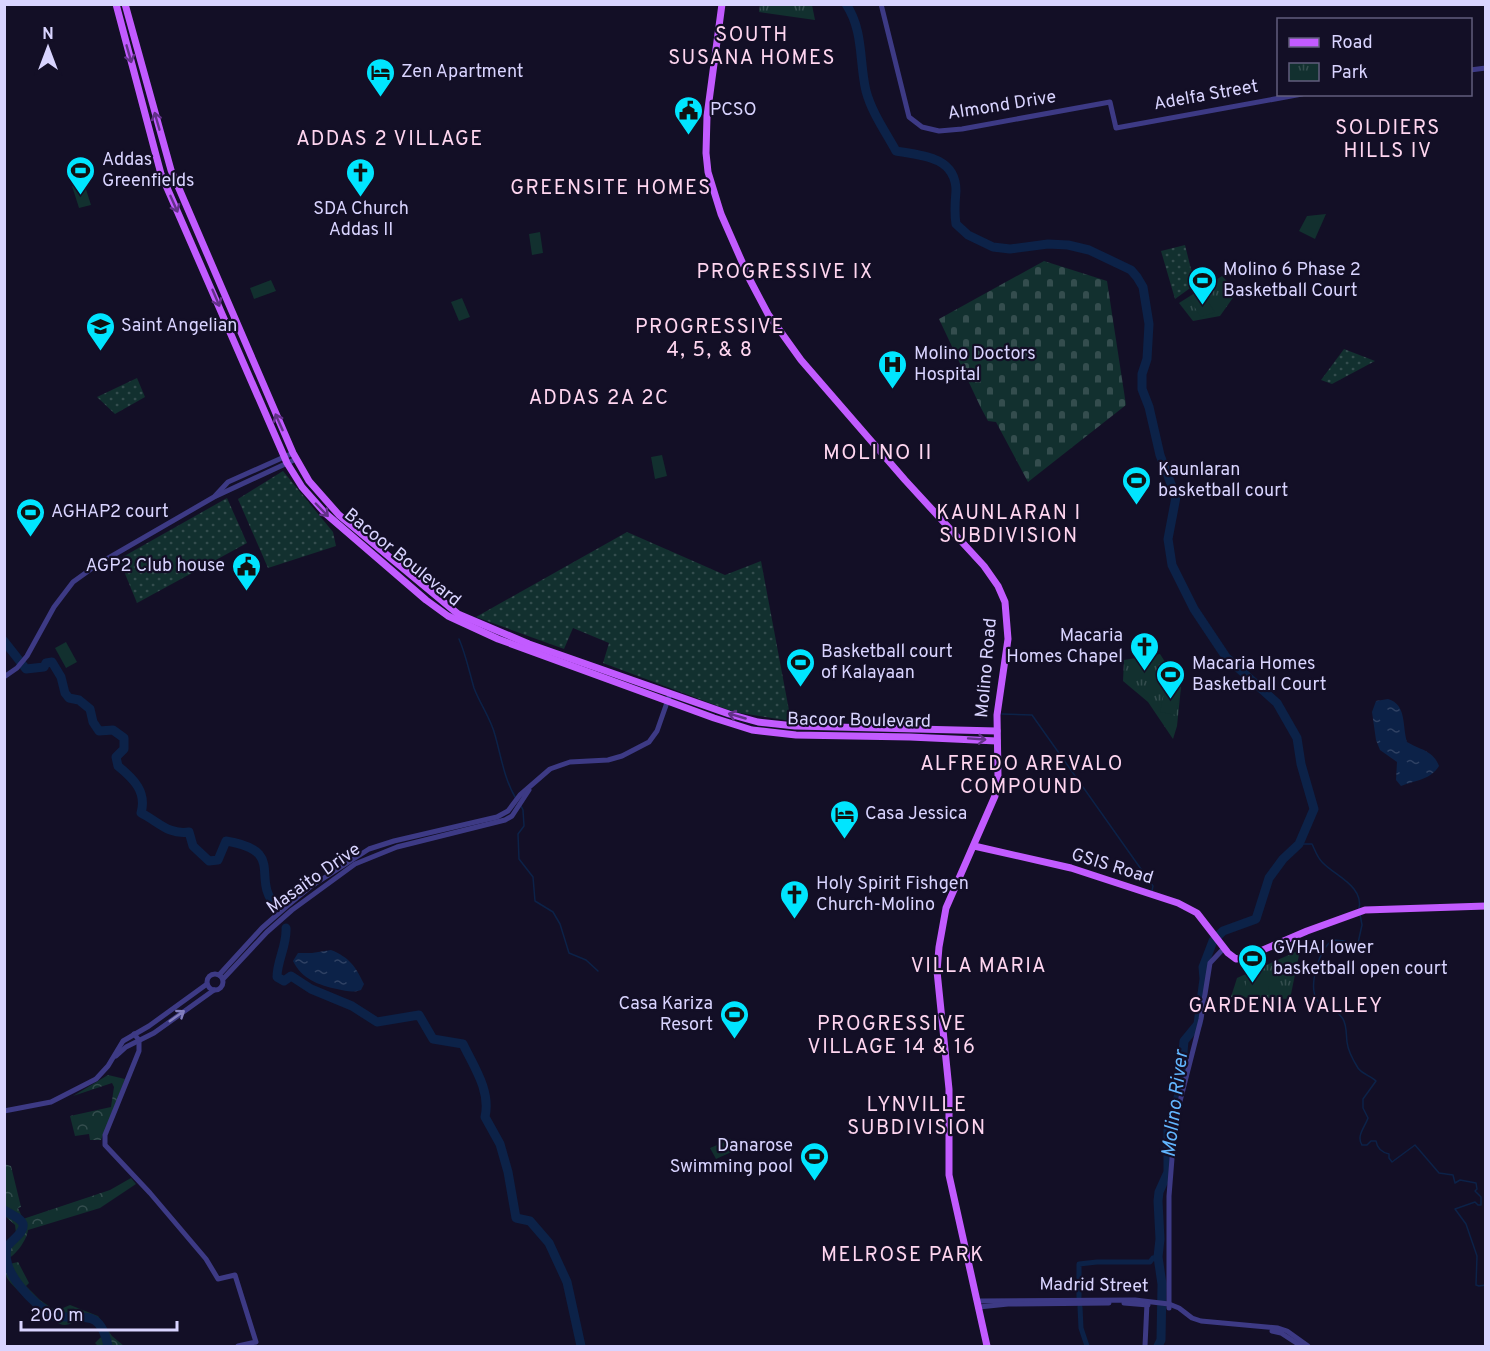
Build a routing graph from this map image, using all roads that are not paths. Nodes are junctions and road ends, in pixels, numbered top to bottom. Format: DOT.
graph roads {
  1 [pos="116,4"];
  2 [pos="125,4"];
  3 [pos="722,4"];
  4 [pos="881,4"];
  5 [pos="1291,96"];
  6 [pos="1116,128"];
  7 [pos="294,456"];
  8 [pos="286,460"];
  9 [pos="260,467"];
  10 [pos="263,474"];
  11 [pos="236,478"];
  12 [pos="240,485"];
  13 [pos="214,497"];
  14 [pos="456,617"];
  15 [pos="4,677"];
  16 [pos="669,698"];
  17 [pos="771,724"];
  18 [pos="997,731"];
  19 [pos="770,733"];
  20 [pos="997,741"];
  21 [pos="974,846"];
  22 [pos="1485,906"];
  23 [pos="1224,947"];
  24 [pos="221,977"];
  25 [pos="207,984"];
  26 [pos="214,990"];
  27 [pos="134,1034"];
  28 [pos="139,1040"];
  29 [pos="113,1060"];
  30 [pos="4,1111"];
  31 [pos="1149,1303"];
  32 [pos="978,1304"];
  33 [pos="1167,1306"];
  34 [pos="1259,1328"];
  35 [pos="238,1347"];
  36 [pos="987,1347"];
  37 [pos="1145,1347"];
  38 [pos="1301,1347"];
  39 [pos="1308,1347"];
  1 -- 8 [label="main road, Bacoor Boulevard, one-way"];
  7 -- 2 [label="main road, Bacoor Boulevard, one-way"];
  3 -- 18 [label="main road, Molino Road"];
  4 -- 6 [label="street, Almond Drive"];
  5 -- 6 [label="street, Adelfa Street"];
  7 -- 8 [label="street"];
  7 -- 14 [label="main road, Bacoor Boulevard"];
  8 -- 9 [label="street"];
  8 -- 10 [label="street"];
  8 -- 14 [label="main road, Bacoor Boulevard, one-way"];
  9 -- 10 [label="street"];
  9 -- 11 [label="street"];
  10 -- 12 [label="street"];
  11 -- 12 [label="street"];
  11 -- 13 [label="street"];
  12 -- 13 [label="street"];
  13 -- 15 [label="street"];
  14 -- 16 [label="main road, Bacoor Boulevard"];
  17 -- 16 [label="main road, Bacoor Boulevard, one-way"];
  16 -- 19 [label="main road, Bacoor Boulevard"];
  16 -- 24 [label="street, Masaito Drive"];
  17 -- 18 [label="main road, Bacoor Boulevard"];
  17 -- 19 [label="main road"];
  18 -- 20 [label="main road, Molino Road"];
  19 -- 20 [label="main road, Bacoor Boulevard, one-way"];
  20 -- 21 [label="main road, Molino Road"];
  21 -- 23 [label="main road, GSIS Road"];
  21 -- 32 [label="main road, Molino Road"];
  22 -- 23 [label="main road"];
  23 -- 33 [label="street"];
  24 -- 25 [label="street"];
  24 -- 26 [label="street"];
  25 -- 26 [label="street"];
  25 -- 27 [label="street"];
  28 -- 26 [label="street, one-way"];
  27 -- 28 [label="street"];
  27 -- 29 [label="street"];
  28 -- 29 [label="street"];
  28 -- 35 [label="street"];
  29 -- 30 [label="street"];
  31 -- 32 [label="street, Madrid Street"];
  31 -- 33 [label="street, Madrid Street"];
  31 -- 37 [label="street"];
  32 -- 36 [label="main road, Molino Road"];
  33 -- 34 [label="street, Madrid Street"];
  34 -- 38 [label="street, Madrid Street"];
  34 -- 39 [label="street, Madrid Street"];
}
